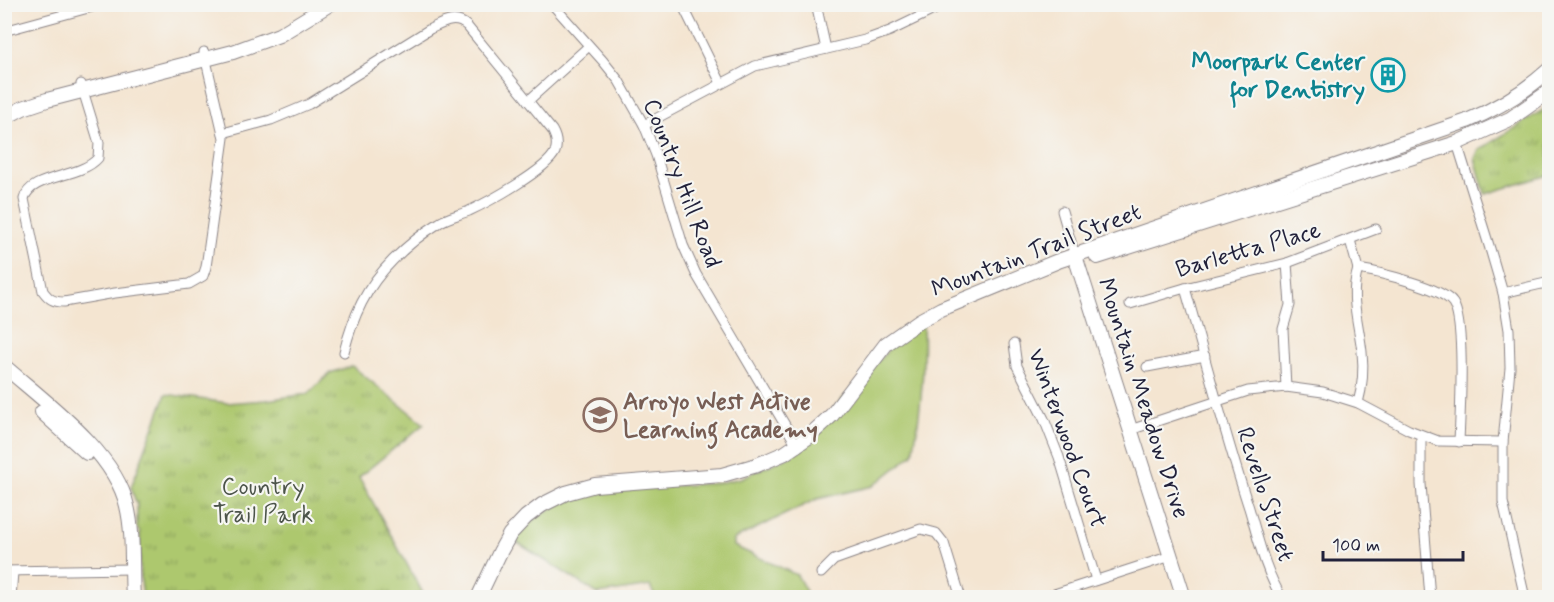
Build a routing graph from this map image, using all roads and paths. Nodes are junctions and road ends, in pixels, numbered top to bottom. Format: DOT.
graph roads {
  1 [pos="103,4"];
  2 [pos="314,4"];
  3 [pos="330,4"];
  4 [pos="552,4"];
  5 [pos="682,4"];
  6 [pos="816,4"];
  7 [pos="946,4"];
  8 [pos="4,31"];
  9 [pos="589,46"];
  10 [pos="826,49"];
  11 [pos="205,56"];
  12 [pos="1550,69"];
  13 [pos="721,83"];
  14 [pos="82,87"];
  15 [pos="1550,92"];
  16 [pos="528,101"];
  17 [pos="4,109"];
  18 [pos="4,118"];
  19 [pos="644,125"];
  20 [pos="224,133"];
  21 [pos="1456,143"];
  22 [pos="1062,212"];
  23 [pos="1376,229"];
  24 [pos="1350,240"];
  25 [pos="1077,260"];
  26 [pos="1287,263"];
  27 [pos="1358,269"];
  28 [pos="1550,282"];
  29 [pos="1185,288"];
  30 [pos="1503,293"];
  31 [pos="1130,304"];
  32 [pos="1014,344"];
  33 [pos="344,352"];
  34 [pos="1205,356"];
  35 [pos="4,366"];
  36 [pos="1147,367"];
  37 [pos="4,378"];
  38 [pos="1286,387"];
  39 [pos="1217,401"];
  40 [pos="1358,403"];
  41 [pos="1130,430"];
  42 [pos="1421,435"];
  43 [pos="1459,442"];
  44 [pos="1503,442"];
  45 [pos="798,447"];
  46 [pos="1171,556"];
  47 [pos="127,569"];
  48 [pos="9,571"];
  49 [pos="821,573"];
  50 [pos="1096,580"];
  51 [pos="11,597"];
  52 [pos="124,597"];
  53 [pos="133,597"];
  54 [pos="478,597"];
  55 [pos="484,597"];
  56 [pos="961,597"];
  57 [pos="1042,597"];
  58 [pos="1185,597"];
  59 [pos="1282,597"];
  60 [pos="1430,597"];
  61 [pos="1525,597"];
  1 -- 8 [label="street"];
  2 -- 11 [label="street"];
  3 -- 11 [label="street"];
  4 -- 9 [label="street, Country Hill Road"];
  5 -- 13 [label="street"];
  6 -- 10 [label="street"];
  7 -- 10 [label="street"];
  9 -- 16 [label="street"];
  9 -- 19 [label="street, Country Hill Road"];
  10 -- 13 [label="street"];
  11 -- 14 [label="street"];
  11 -- 20 [label="street"];
  12 -- 25 [label="street, Mountain Trail Street"];
  13 -- 19 [label="street"];
  14 -- 17 [label="street"];
  14 -- 18 [label="street"];
  14 -- 20 [label="street"];
  15 -- 21 [label="street, Mountain Trail Street"];
  16 -- 20 [label="street"];
  16 -- 33 [label="street"];
  19 -- 45 [label="street, Country Hill Road"];
  21 -- 25 [label="street, Mountain Trail Street"];
  21 -- 30 [label="street"];
  22 -- 25 [label="street, Mountain Meadow Drive"];
  23 -- 24 [label="street, Barletta Place"];
  24 -- 26 [label="street, Barletta Place"];
  24 -- 27 [label="street"];
  25 -- 41 [label="street, Mountain Meadow Drive"];
  25 -- 45 [label="street, Mountain Trail Street"];
  26 -- 29 [label="street, Barletta Place"];
  26 -- 38 [label="street"];
  27 -- 40 [label="street"];
  27 -- 43 [label="street"];
  28 -- 30 [label="street"];
  29 -- 31 [label="street, Barletta Place"];
  29 -- 34 [label="street, Revello Street"];
  30 -- 44 [label="street"];
  32 -- 50 [label="street, Winterwood Court"];
  34 -- 36 [label="street"];
  34 -- 39 [label="street, Revello Street"];
  35 -- 47 [label="street"];
  37 -- 47 [label="street"];
  38 -- 39 [label="street"];
  38 -- 40 [label="street"];
  39 -- 41 [label="street"];
  39 -- 59 [label="street, Revello Street"];
  40 -- 42 [label="street"];
  41 -- 46 [label="street, Mountain Meadow Drive"];
  42 -- 43 [label="street"];
  42 -- 60 [label="street"];
  43 -- 44 [label="street"];
  44 -- 61 [label="street"];
  45 -- 54 [label="street, Mountain Trail Street"];
  45 -- 55 [label="street, Mountain Trail Street"];
  46 -- 50 [label="street"];
  46 -- 58 [label="street, Mountain Meadow Drive"];
  47 -- 48 [label="street"];
  47 -- 52 [label="street"];
  47 -- 53 [label="street"];
  48 -- 51 [label="street"];
  49 -- 56 [label="street"];
  50 -- 57 [label="street"];
}
